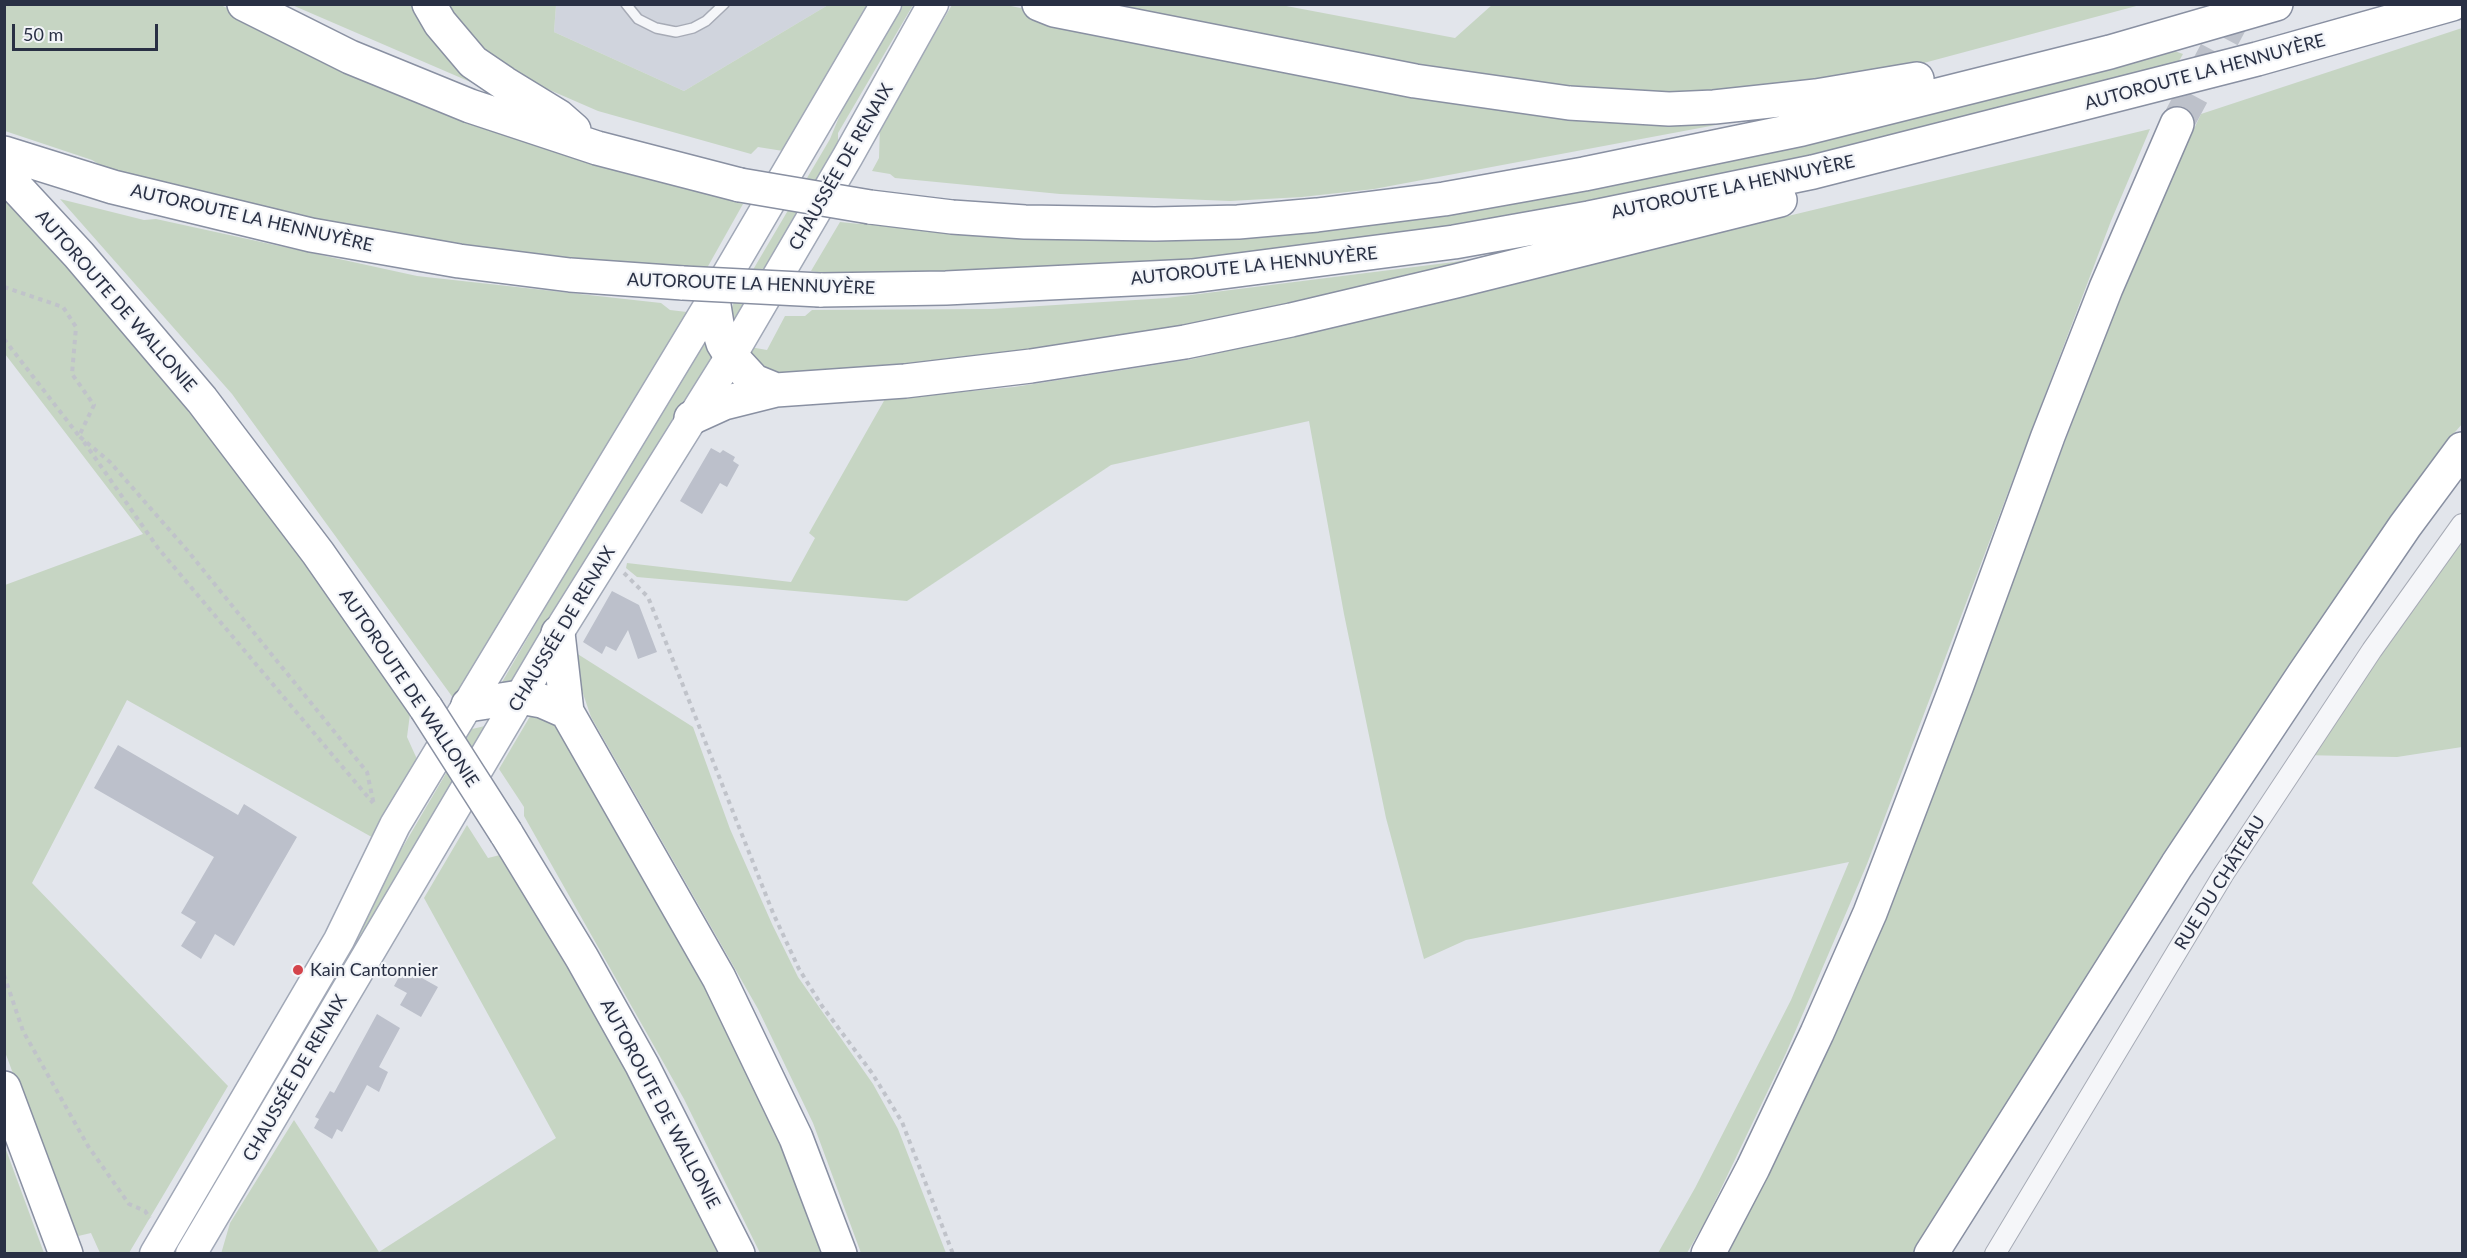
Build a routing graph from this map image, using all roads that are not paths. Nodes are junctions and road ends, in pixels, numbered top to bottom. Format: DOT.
graph roads {
  1 [pos="244,4"];
  2 [pos="429,4"];
  3 [pos="626,4"];
  4 [pos="724,4"];
  5 [pos="886,4"];
  6 [pos="933,4"];
  7 [pos="1039,4"];
  8 [pos="2276,4"];
  9 [pos="2452,4"];
  10 [pos="2110,52"];
  11 [pos="2177,123"];
  12 [pos="597,148"];
  13 [pos="1911,148"];
  14 [pos="4,153"];
  15 [pos="4,174"];
  16 [pos="713,299"];
  17 [pos="731,356"];
  18 [pos="776,390"];
  19 [pos="691,418"];
  20 [pos="2463,449"];
  21 [pos="2463,524"];
  22 [pos="558,633"];
  23 [pos="520,697"];
  24 [pos="468,705"];
  25 [pos="567,712"];
  26 [pos="4,1088"];
  27 [pos="217,1211"];
  28 [pos="160,1246"];
  29 [pos="66,1254"];
  30 [pos="191,1254"];
  31 [pos="211,1254"];
  32 [pos="738,1254"];
  33 [pos="840,1254"];
  34 [pos="1708,1254"];
  35 [pos="1931,1254"];
  36 [pos="1995,1254"];
  1 -- 12 [label="highway"];
  2 -- 12 [label="highway"];
  3 -- 4 [label="lane"];
  5 -- 16 [label="main road, CHAUSSÉE DE RENAIX"];
  6 -- 17 [label="main road, CHAUSSÉE DE RENAIX"];
  7 -- 10 [label="highway"];
  8 -- 10 [label="highway"];
  9 -- 13 [label="highway, AUTOROUTE LA HENNUYÈRE"];
  10 -- 12 [label="highway, bridge"];
  11 -- 34 [label="highway"];
  13 -- 14 [label="highway, AUTOROUTE LA HENNUYÈRE, bridge"];
  13 -- 18 [label="highway"];
  15 -- 32 [label="highway, AUTOROUTE DE WALLONIE, bridge"];
  16 -- 17 [label="highway"];
  16 -- 24 [label="main road, CHAUSSÉE DE RENAIX"];
  17 -- 18 [label="highway"];
  17 -- 19 [label="main road, CHAUSSÉE DE RENAIX"];
  18 -- 19 [label="highway"];
  19 -- 22 [label="main road, CHAUSSÉE DE RENAIX"];
  20 -- 35 [label="highway"];
  21 -- 36 [label="street, RUE DU CHÂTEAU"];
  22 -- 23 [label="main road, CHAUSSÉE DE RENAIX"];
  22 -- 25 [label="highway"];
  23 -- 24 [label="highway"];
  23 -- 25 [label="highway"];
  23 -- 27 [label="main road, CHAUSSÉE DE RENAIX"];
  24 -- 28 [label="main road, CHAUSSÉE DE RENAIX"];
  25 -- 33 [label="highway"];
  26 -- 29 [label="highway"];
  27 -- 30 [label="main road, CHAUSSÉE DE RENAIX"];
  27 -- 31 [label="street"];
}
